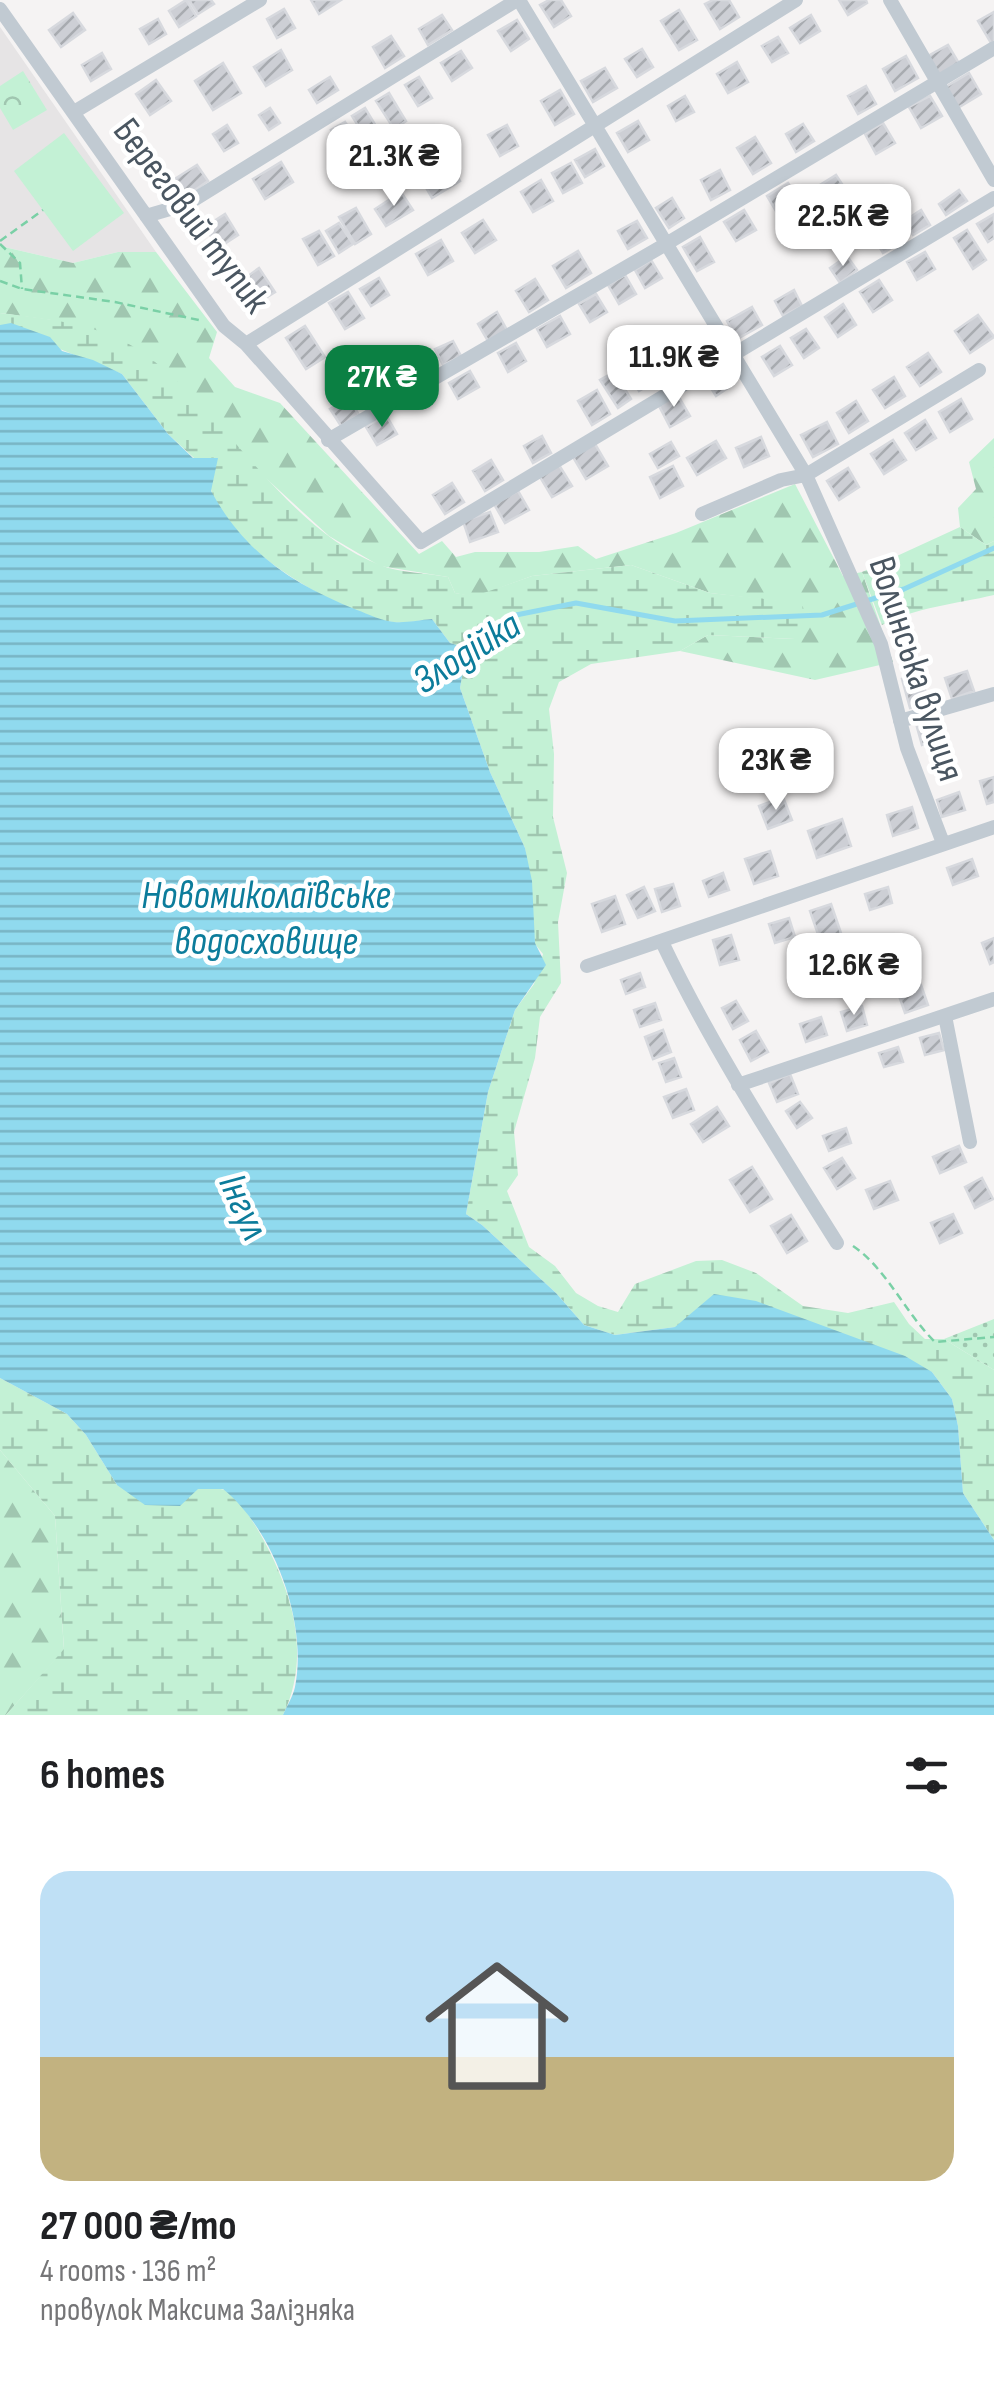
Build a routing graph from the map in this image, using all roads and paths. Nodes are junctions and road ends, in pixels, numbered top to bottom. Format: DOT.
graph roads {
  1 [pos="260,0"];
  2 [pos="518,0"];
  3 [pos="796,0"];
  4 [pos="890,0"];
  5 [pos="0,9"];
  6 [pos="994,48"];
  7 [pos="935,81"];
  8 [pos="74,112"];
  9 [pos="596,128"];
  10 [pos="994,180"];
  11 [pos="994,198"];
  12 [pos="43,210"];
  13 [pos="146,216"];
  14 [pos="0,242"];
  15 [pos="666,244"];
  16 [pos="0,281"];
  17 [pos="22,290"];
  18 [pos="224,326"];
  19 [pos="246,344"];
  20 [pos="734,354"];
  21 [pos="978,370"];
  22 [pos="328,440"];
  23 [pos="806,475"];
  24 [pos="702,514"];
  25 [pos="994,694"];
  26 [pos="900,720"];
  27 [pos="994,828"];
  28 [pos="942,843"];
  29 [pos="662,942"];
  30 [pos="587,966"];
  31 [pos="994,999"];
  32 [pos="945,1016"];
  33 [pos="738,1085"];
  34 [pos="970,1142"];
  35 [pos="837,1243"];
  36 [pos="994,1336"];
  1 -- 8 [label="street"];
  2 -- 9 [label="street, Волинська вулиця"];
  2 -- 13 [label="street"];
  3 -- 9 [label="street"];
  4 -- 7 [label="street"];
  5 -- 8 [label="street, Береговий тупик"];
  6 -- 7 [label="street"];
  7 -- 10 [label="street"];
  7 -- 15 [label="street"];
  8 -- 13 [label="street, Береговий тупик"];
  9 -- 15 [label="street, Волинська вулиця"];
  9 -- 19 [label="street"];
  11 -- 20 [label="street"];
  12 -- 14 [label="path"];
  13 -- 18 [label="street, Береговий тупик"];
  14 -- 17 [label="path"];
  15 -- 20 [label="street, Волинська вулиця"];
  15 -- 22 [label="street"];
  16 -- 17 [label="path"];
  17 -- 18 [label="path"];
  18 -- 19 [label="street, Береговий тупик"];
  19 -- 22 [label="street, Береговий тупик"];
  20 -- 22 [label="street, Береговий тупик"];
  20 -- 23 [label="street, Волинська вулиця"];
  21 -- 23 [label="street"];
  23 -- 24 [label="street"];
  23 -- 26 [label="street, Волинська вулиця"];
  25 -- 26 [label="street"];
  26 -- 28 [label="street, Волинська вулиця"];
  27 -- 28 [label="street"];
  28 -- 29 [label="street"];
  29 -- 30 [label="street"];
  29 -- 33 [label="street"];
  31 -- 32 [label="street"];
  32 -- 33 [label="street"];
  32 -- 34 [label="street"];
  33 -- 35 [label="street"];
  35 -- 36 [label="path"];
}
